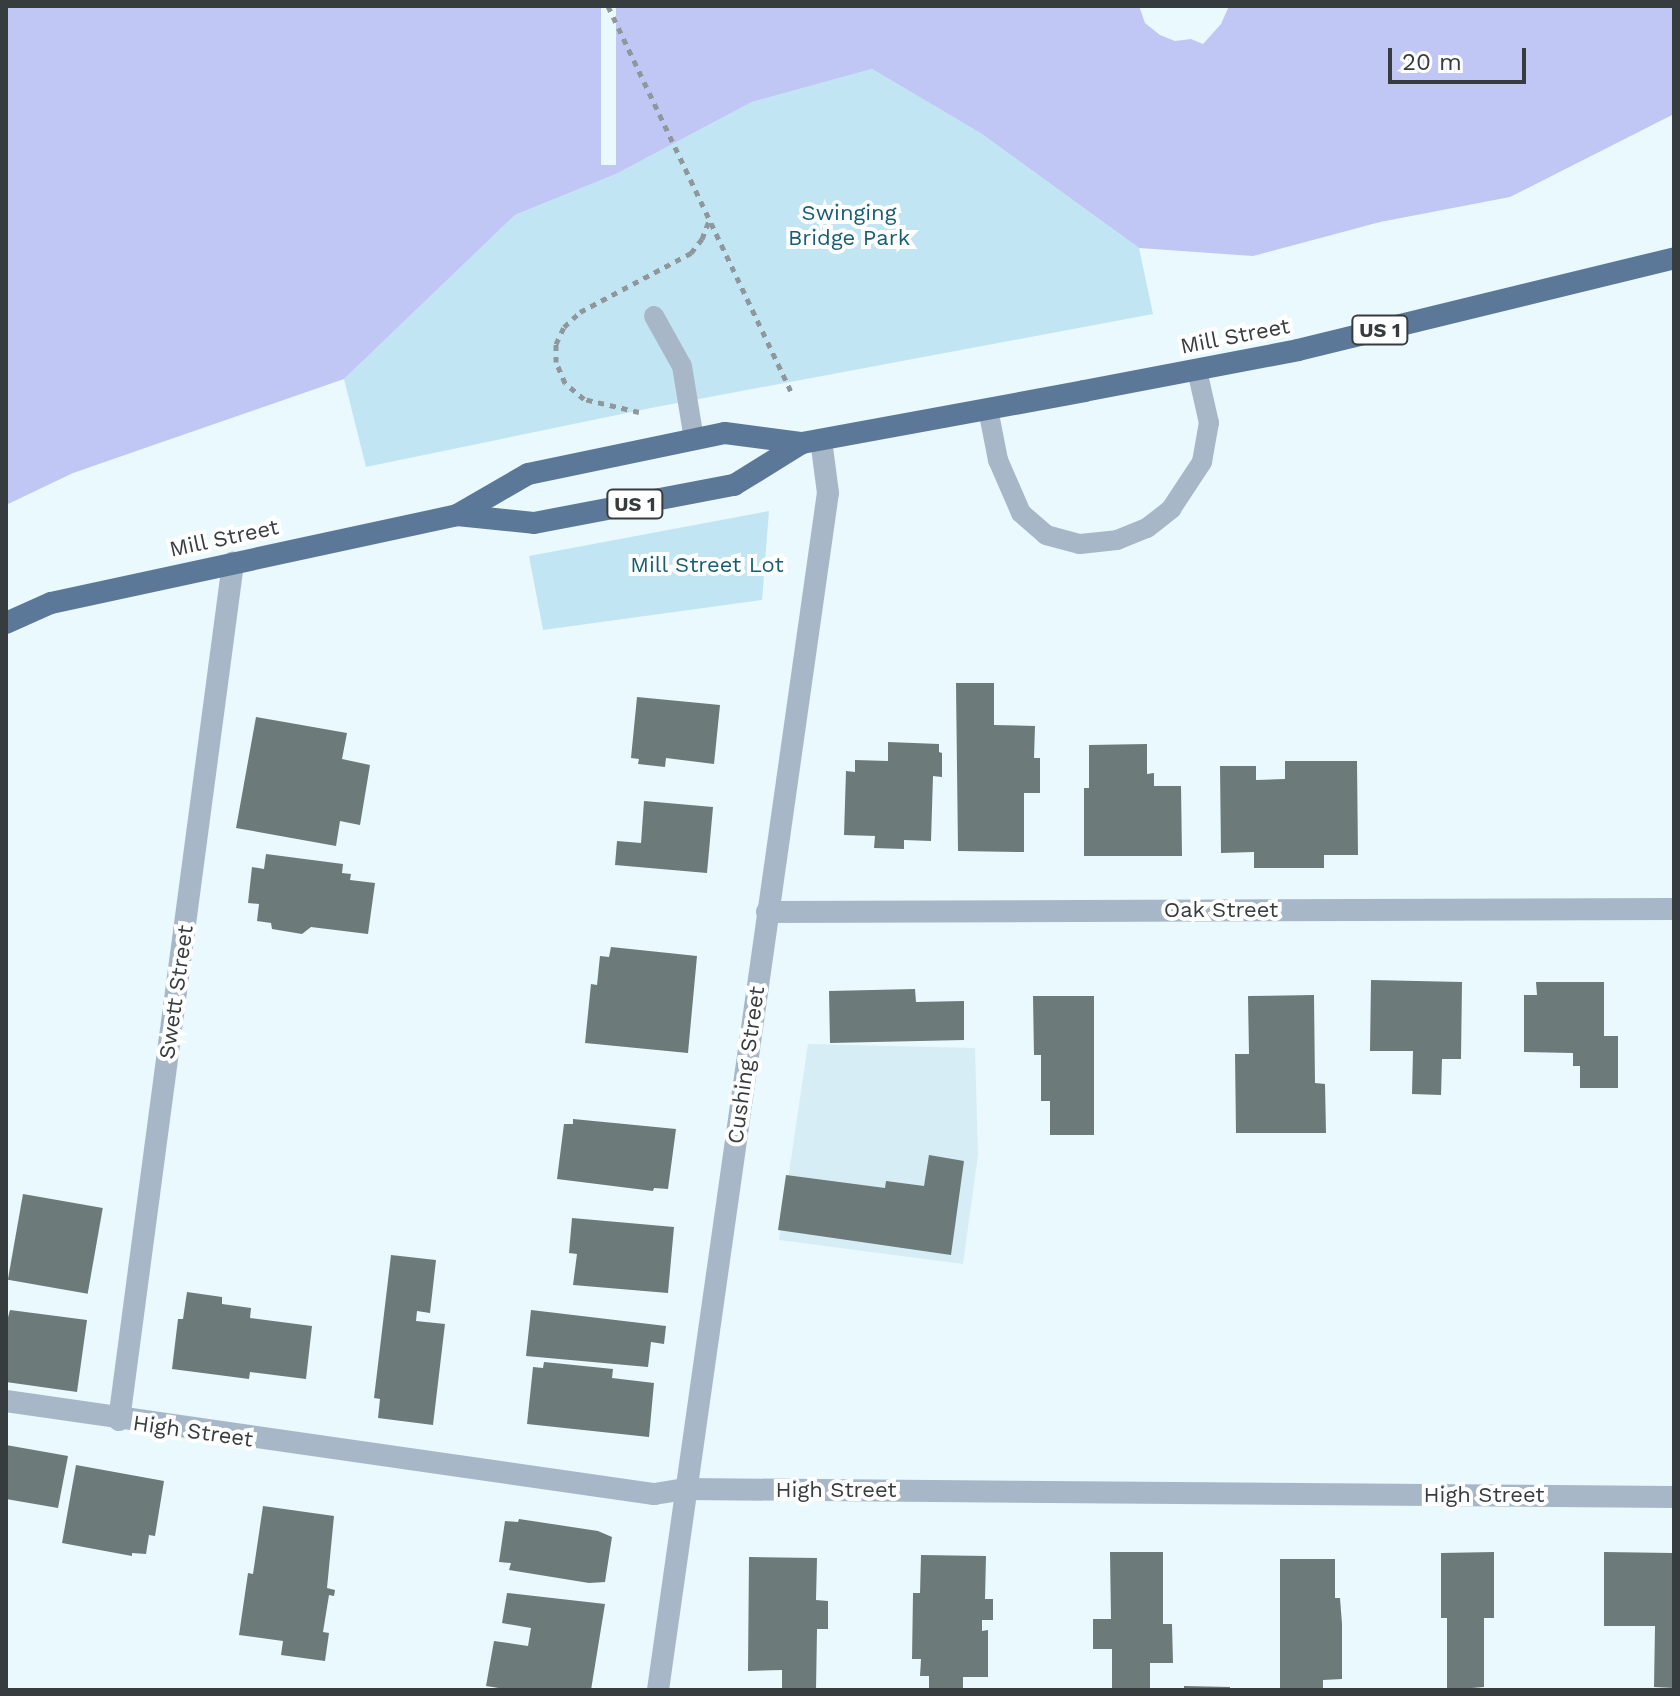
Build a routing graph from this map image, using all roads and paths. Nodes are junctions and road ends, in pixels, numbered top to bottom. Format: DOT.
graph roads {
  1 [pos="608,6"];
  2 [pos="1674,258"];
  3 [pos="654,316"];
  4 [pos="1197,370"];
  5 [pos="791,392"];
  6 [pos="988,409"];
  7 [pos="694,439"];
  8 [pos="812,442"];
  9 [pos="457,515"];
  10 [pos="233,563"];
  11 [pos="6,623"];
  12 [pos="1674,909"];
  13 [pos="767,912"];
  14 [pos="6,1401"];
  15 [pos="119,1420"];
  16 [pos="685,1489"];
  17 [pos="1674,1497"];
  18 [pos="658,1690"];
  1 -- 5 [label="path"];
  2 -- 4 [label="highway, Mill Street / US 1"];
  3 -- 7 [label="lane"];
  4 -- 6 [label="highway, Mill Street / US 1"];
  4 -- 6 [label="lane"];
  6 -- 8 [label="highway, Mill Street / US 1"];
  7 -- 8 [label="highway, Mill Street / US 1"];
  7 -- 9 [label="highway, Mill Street / US 1"];
  8 -- 9 [label="highway, Mill Street / US 1"];
  8 -- 13 [label="street, Cushing Street"];
  9 -- 10 [label="highway, Mill Street / US 1"];
  10 -- 11 [label="highway, Mill Street / US 1"];
  10 -- 15 [label="street, Swett Street"];
  12 -- 13 [label="street, Oak Street"];
  13 -- 16 [label="street, Cushing Street"];
  14 -- 15 [label="street, High Street"];
  15 -- 16 [label="street, High Street"];
  16 -- 17 [label="street, High Street"];
  16 -- 18 [label="street, Cushing Street"];
}
